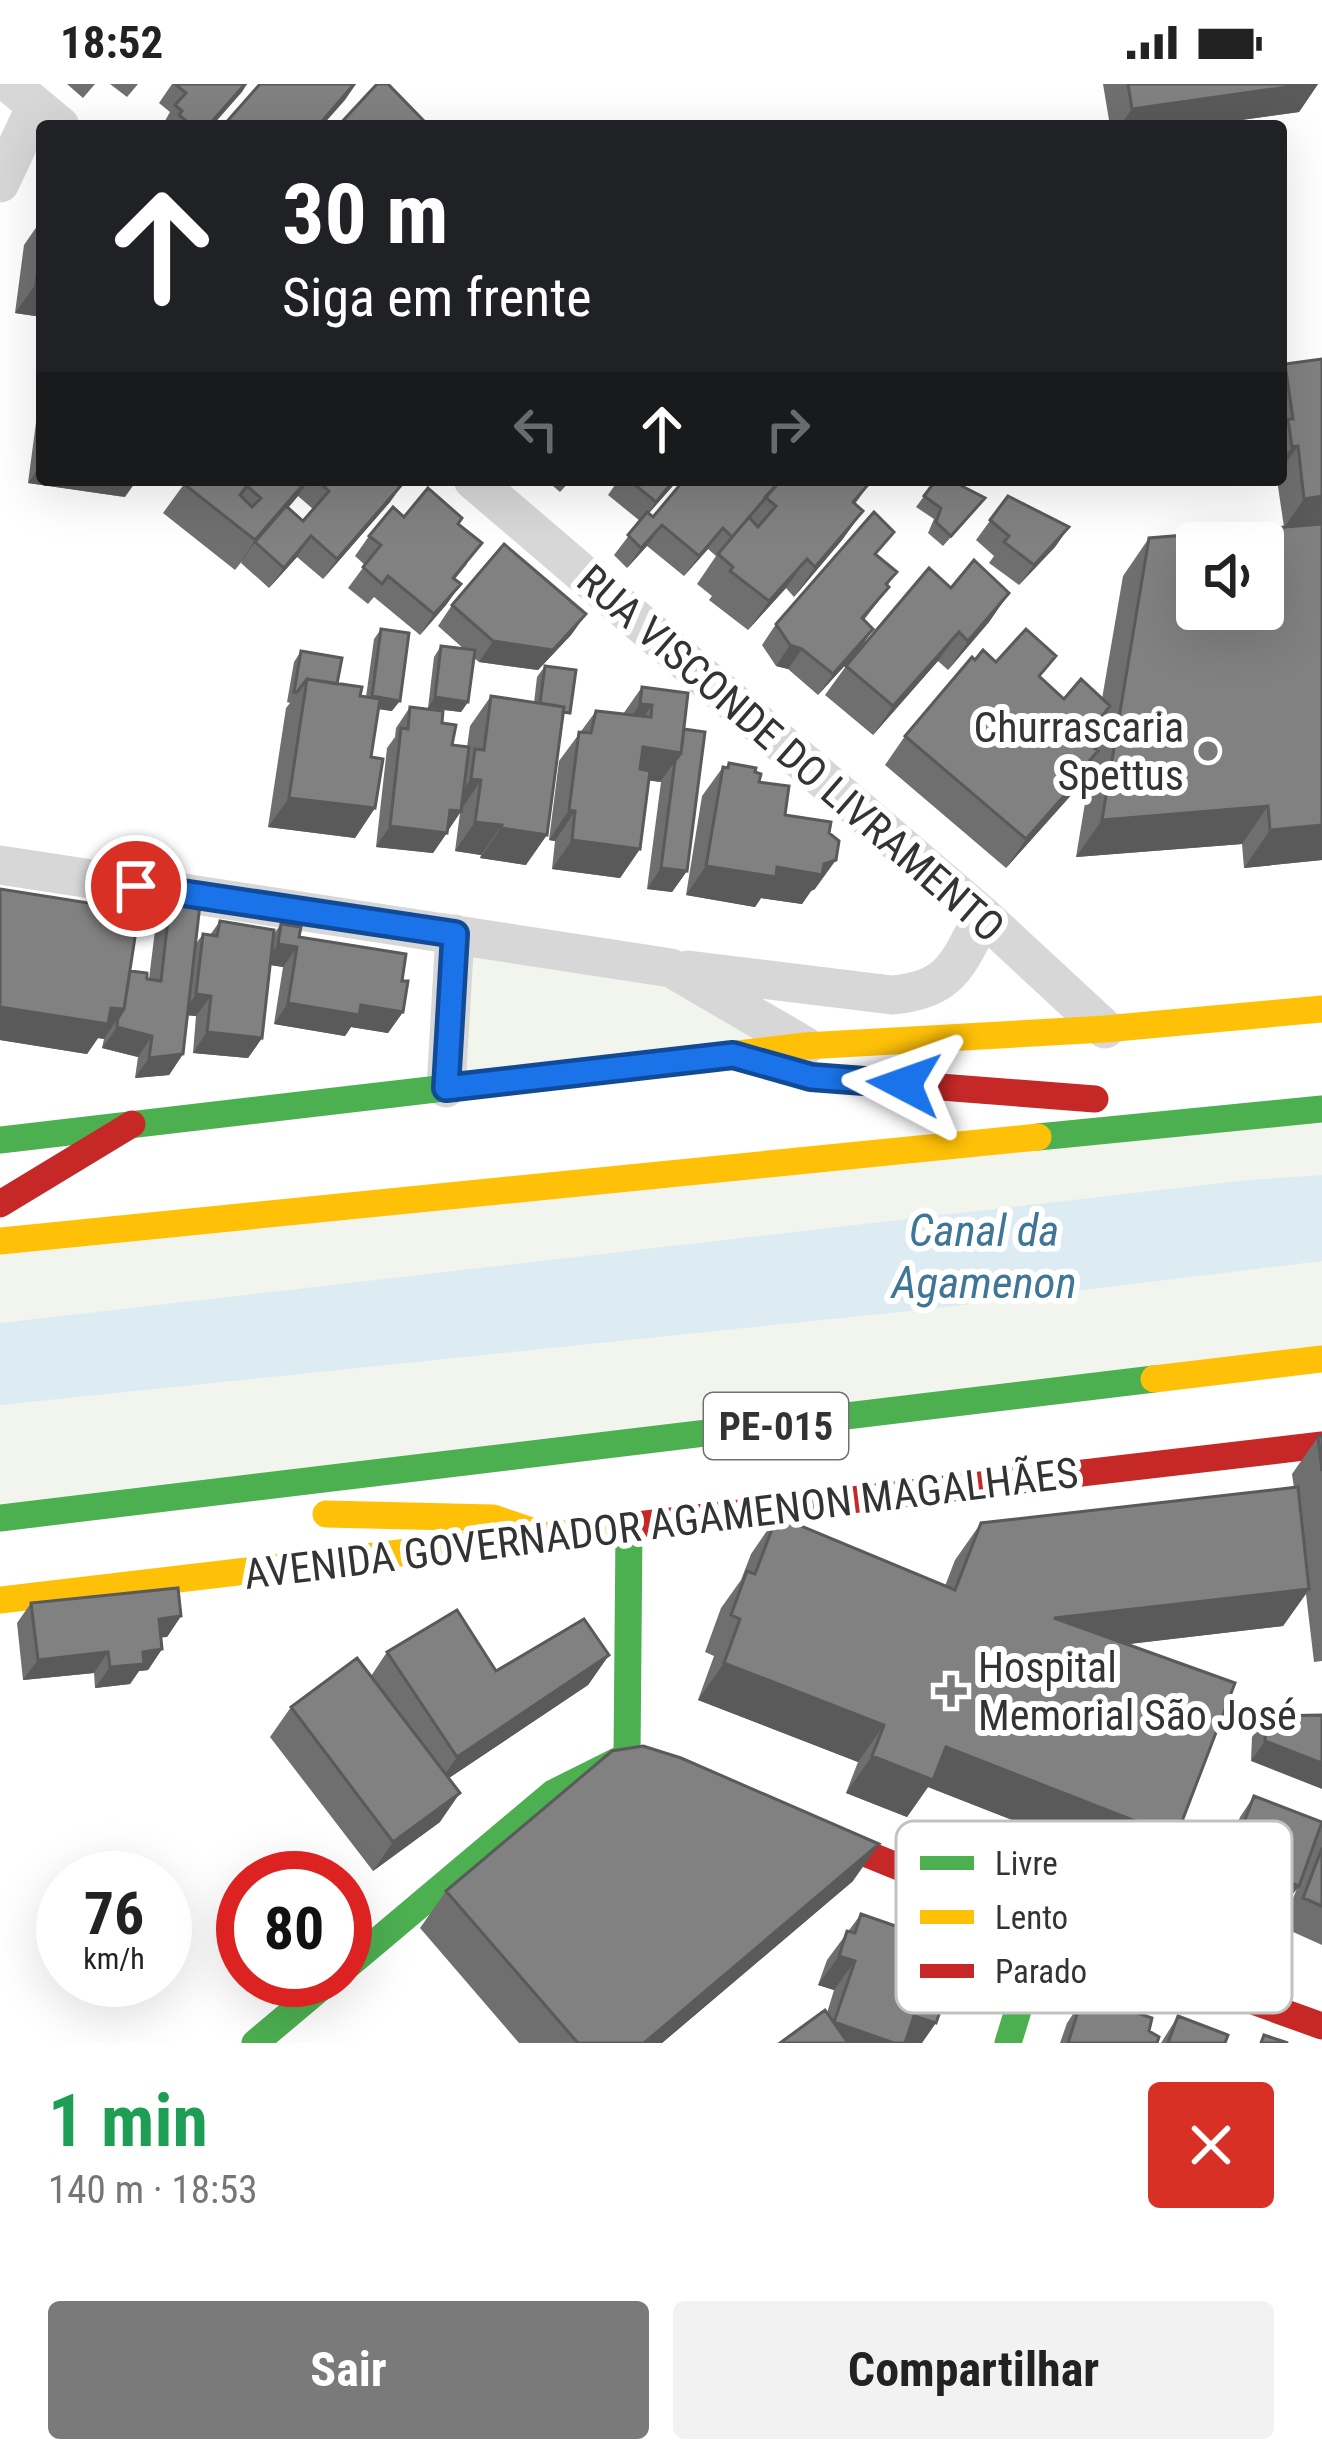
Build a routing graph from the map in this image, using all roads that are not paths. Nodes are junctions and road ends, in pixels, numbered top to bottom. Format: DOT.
graph roads {
  1 [pos="35,105"];
  2 [pos="0,183"];
  3 [pos="480,486"];
  4 [pos="0,865"];
  5 [pos="983,916"];
  6 [pos="455,934"];
  7 [pos="671,968"];
  8 [pos="1322,1009"];
  9 [pos="1105,1029"];
  10 [pos="805,1046"];
  11 [pos="733,1055"];
  12 [pos="446,1088"];
  13 [pos="1322,1109"];
  14 [pos="1185,1121"];
  15 [pos="132,1124"];
  16 [pos="0,1140"];
  17 [pos="0,1204"];
  18 [pos="0,1240"];
  19 [pos="1322,1359"];
  20 [pos="1322,1445"];
  21 [pos="230,1493"];
  22 [pos="0,1518"];
  23 [pos="628,1527"];
  24 [pos="552,1538"];
  25 [pos="0,1600"];
  26 [pos="627,1756"];
  27 [pos="671,1774"];
  28 [pos="781,1819"];
  29 [pos="896,1866"];
  30 [pos="372,1945"];
  31 [pos="298,2007"];
  32 [pos="1017,2013"];
  33 [pos="1286,2013"];
  34 [pos="1322,2026"];
  35 [pos="255,2043"];
  36 [pos="1008,2043"];
  1 -- 2 [label="street"];
  3 -- 5 [label="street, RUA VISCONDE DO LIVRAMENTO"];
  4 -- 6 [label="street"];
  5 -- 7 [label="street"];
  5 -- 9 [label="street, RUA VISCONDE DO LIVRAMENTO"];
  6 -- 7 [label="street"];
  6 -- 12 [label="street"];
  7 -- 10 [label="street"];
  8 -- 9 [label="main road"];
  9 -- 10 [label="main road"];
  10 -- 11 [label="main road"];
  11 -- 12 [label="main road"];
  11 -- 14 [label="main road"];
  12 -- 15 [label="main road"];
  13 -- 14 [label="main road"];
  14 -- 18 [label="main road"];
  15 -- 16 [label="main road"];
  15 -- 17 [label="main road"];
  19 -- 21 [label="main road, AVENIDA GOVERNADOR AGAMENON MAGALHÃES / PE-015"];
  20 -- 23 [label="main road, AVENIDA GOVERNADOR AGAMENON MAGALHÃES"];
  21 -- 22 [label="main road, AVENIDA GOVERNADOR AGAMENON MAGALHÃES / PE-015"];
  21 -- 24 [label="main road"];
  23 -- 24 [label="main road, AVENIDA GOVERNADOR AGAMENON MAGALHÃES"];
  23 -- 26 [label="main road"];
  24 -- 25 [label="main road, AVENIDA GOVERNADOR AGAMENON MAGALHÃES"];
  26 -- 27 [label="main road"];
  26 -- 30 [label="main road"];
  28 -- 29 [label="main road"];
  31 -- 35 [label="main road"];
  32 -- 36 [label="main road"];
  33 -- 34 [label="main road"];
}
